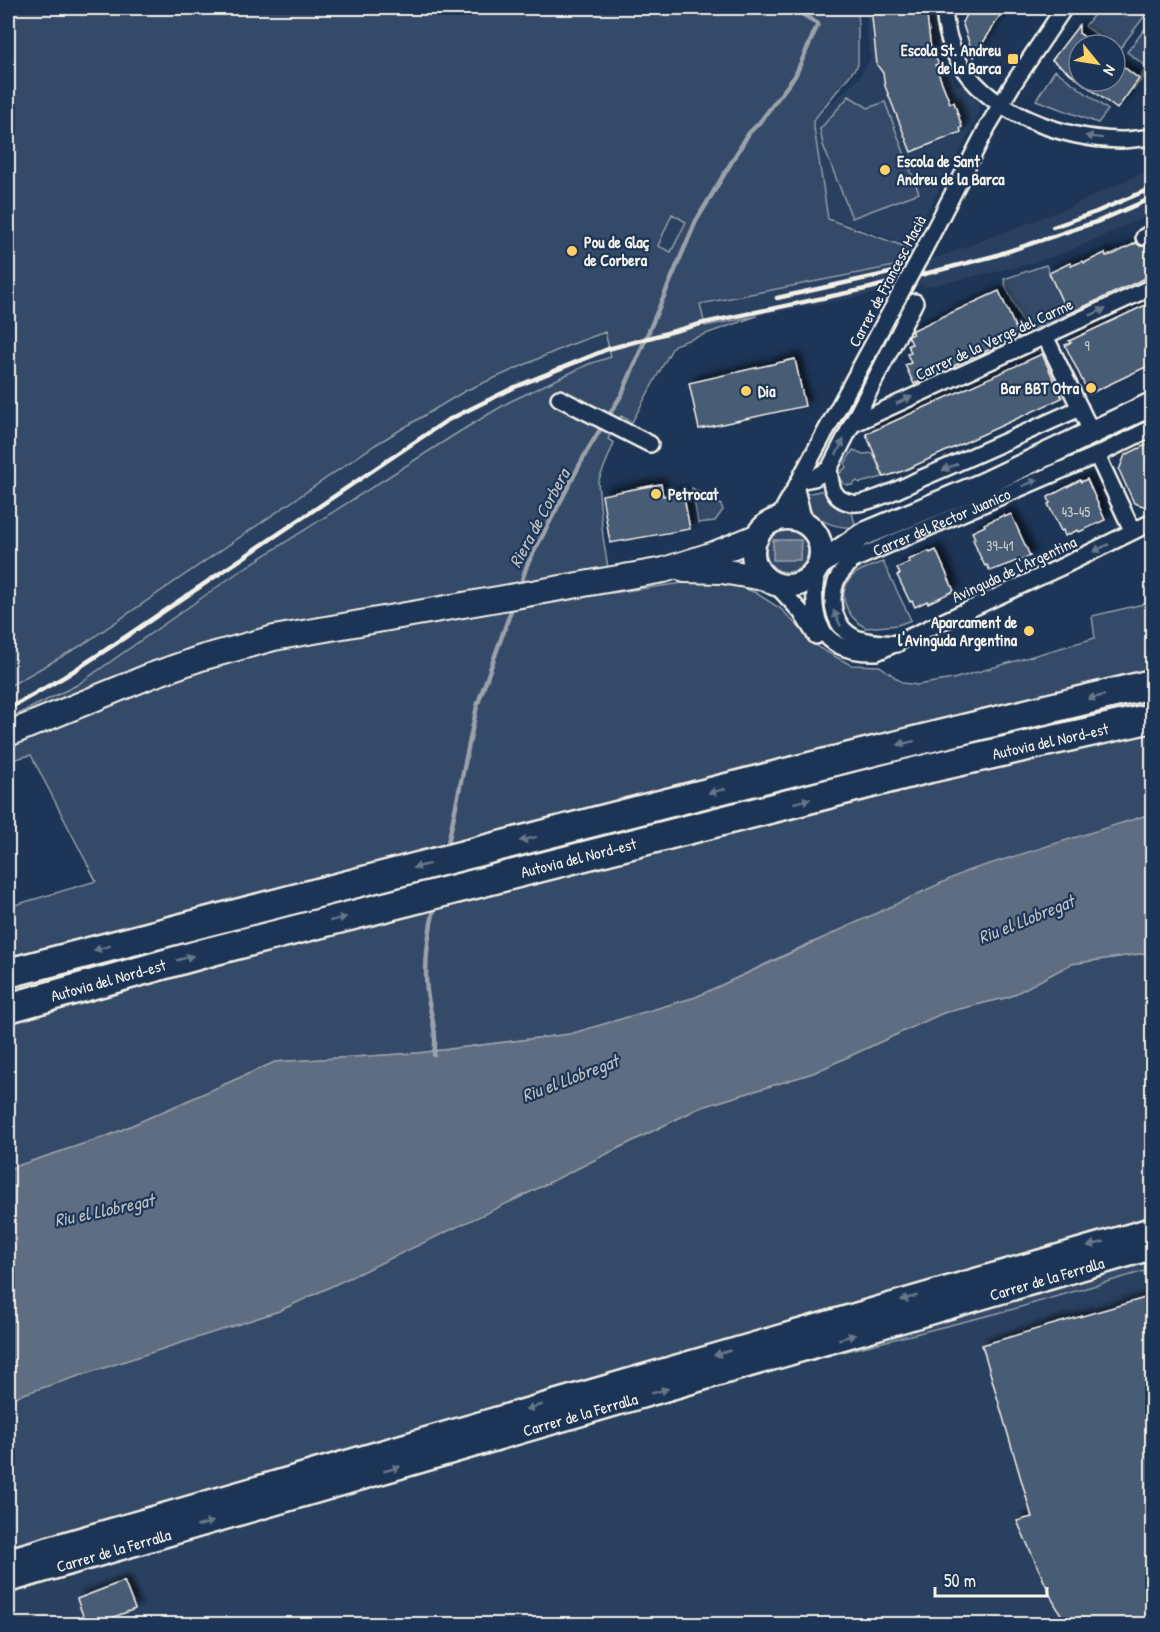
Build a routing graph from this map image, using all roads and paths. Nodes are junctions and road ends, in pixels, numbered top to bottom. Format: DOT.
graph roads {
  1 [pos="944,8"];
  2 [pos="1064,8"];
  3 [pos="1001,105"];
  4 [pos="1152,137"];
  5 [pos="1152,287"];
  6 [pos="915,302"];
  7 [pos="1045,336"];
  8 [pos="559,398"];
  9 [pos="1152,404"];
  10 [pos="1080,408"];
  11 [pos="851,425"];
  12 [pos="1152,428"];
  13 [pos="650,444"];
  14 [pos="1094,444"];
  15 [pos="829,469"];
  16 [pos="798,485"];
  17 [pos="779,518"];
  18 [pos="1152,522"];
  19 [pos="807,525"];
  20 [pos="1132,530"];
  21 [pos="862,535"];
  22 [pos="756,537"];
  23 [pos="818,567"];
  24 [pos="664,570"];
  25 [pos="770,582"];
  26 [pos="890,645"];
  27 [pos="1152,684"];
  28 [pos="1152,718"];
  29 [pos="8,734"];
  30 [pos="8,973"];
  31 [pos="8,1008"];
  32 [pos="1152,1229"];
  33 [pos="1152,1248"];
  34 [pos="8,1560"];
  35 [pos="8,1581"];
  1 -- 3 [label="street"];
  2 -- 3 [label="street, Carrer de Francesc Macià"];
  4 -- 3 [label="street, one-way"];
  3 -- 16 [label="street, Carrer de Francesc Macià, bridge"];
  7 -- 5 [label="street, Carrer de la Verge del Carme, one-way"];
  6 -- 11 [label="street"];
  7 -- 10 [label="street"];
  11 -- 7 [label="street, Carrer de la Verge del Carme, one-way"];
  8 -- 13 [label="street"];
  9 -- 14 [label="street, Carrer del Rector Juanico"];
  10 -- 14 [label="street"];
  10 -- 15 [label="street, one-way"];
  15 -- 11 [label="street, one-way"];
  12 -- 14 [label="street, Carrer del Rector Juanico"];
  14 -- 20 [label="street"];
  14 -- 21 [label="street, Carrer del Rector Juanico"];
  26 -- 14 [label="street, Carrer del Rector Juanico, one-way"];
  15 -- 16 [label="street"];
  16 -- 17 [label="street, Carrer de Francesc Macià"];
  16 -- 19 [label="street"];
  17 -- 19 [label="street"];
  17 -- 22 [label="street"];
  18 -- 20 [label="street, Avinguda de l'Argentina"];
  19 -- 21 [label="street, Carrer del Rector Juanico"];
  19 -- 23 [label="street"];
  20 -- 26 [label="street, Avinguda de l'Argentina, one-way"];
  21 -- 23 [label="street, Carrer del Rector Juanico"];
  22 -- 24 [label="main road"];
  22 -- 25 [label="street"];
  23 -- 25 [label="street"];
  23 -- 26 [label="street, Avinguda de l'Argentina"];
  24 -- 25 [label="main road"];
  24 -- 29 [label="main road"];
  25 -- 26 [label="street, Avinguda de l'Argentina"];
  27 -- 30 [label="highway, Autovia del Nord-est, one-way"];
  31 -- 28 [label="highway, Autovia del Nord-est, one-way"];
  32 -- 34 [label="street, Carrer de la Ferralla, one-way"];
  35 -- 33 [label="street, Carrer de la Ferralla, one-way"];
}
